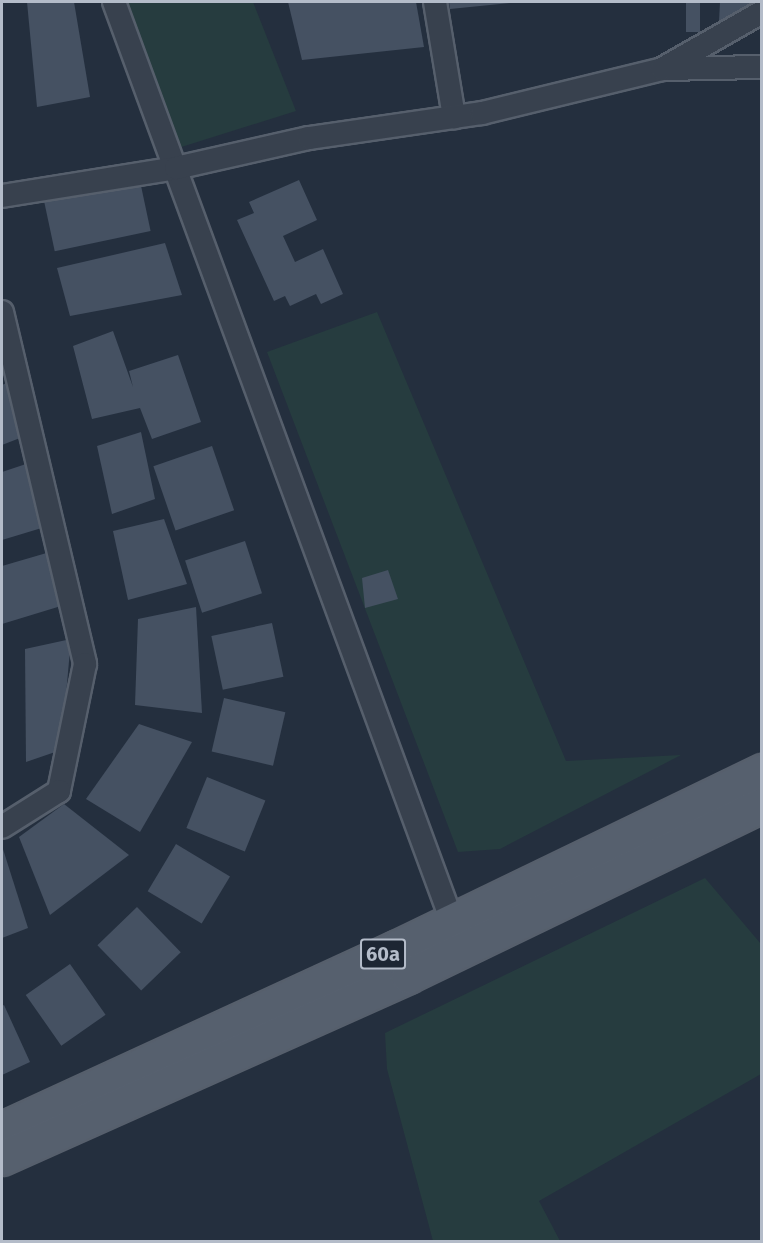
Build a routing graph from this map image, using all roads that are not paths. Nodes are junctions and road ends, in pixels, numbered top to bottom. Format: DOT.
graph roads {
  1 [pos="114,2"];
  2 [pos="435,2"];
  3 [pos="762,12"];
  4 [pos="762,67"];
  5 [pos="662,69"];
  6 [pos="454,117"];
  7 [pos="176,168"];
  8 [pos="2,196"];
  9 [pos="2,312"];
  10 [pos="762,771"];
  11 [pos="762,805"];
  12 [pos="2,827"];
  13 [pos="452,921"];
  14 [pos="2,1129"];
  15 [pos="2,1158"];
  1 -- 7 [label="street"];
  2 -- 6 [label="street"];
  3 -- 5 [label="street"];
  4 -- 5 [label="street"];
  5 -- 6 [label="street"];
  6 -- 7 [label="street"];
  7 -- 8 [label="street"];
  7 -- 13 [label="street"];
  9 -- 12 [label="street"];
  10 -- 13 [label="main road, 60a"];
  11 -- 15 [label="main road, 60a"];
  13 -- 14 [label="main road, 60a"];
}
